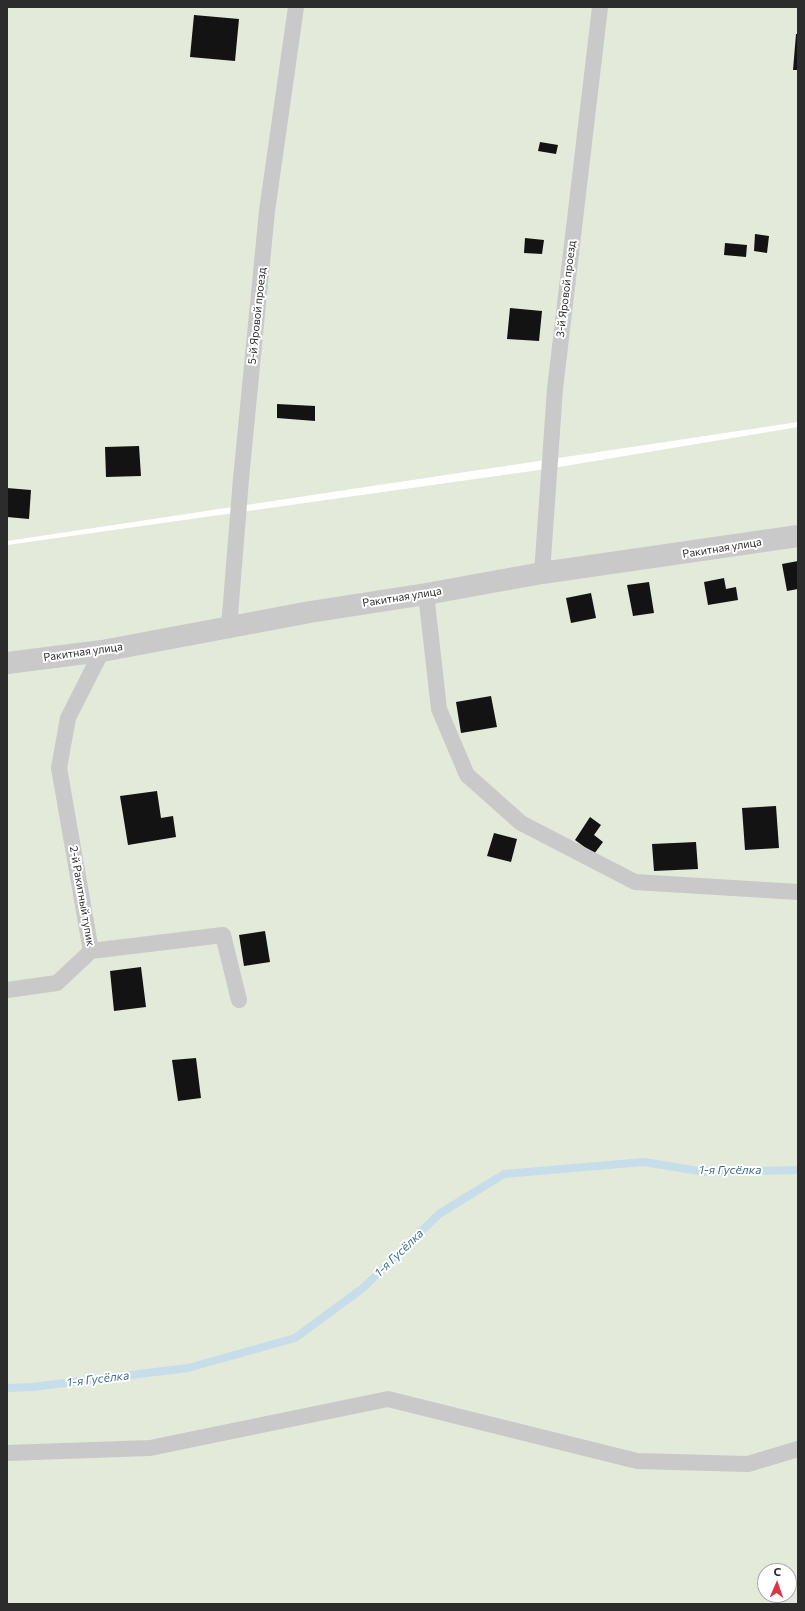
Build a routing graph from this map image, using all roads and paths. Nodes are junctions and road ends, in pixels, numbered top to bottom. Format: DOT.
graph roads {
  1 [pos="296,7"];
  2 [pos="600,7"];
  3 [pos="798,536"];
  4 [pos="542,573"];
  5 [pos="426,594"];
  6 [pos="229,627"];
  7 [pos="102,651"];
  8 [pos="7,663"];
  9 [pos="798,892"];
  10 [pos="91,951"];
  11 [pos="7,990"];
  12 [pos="239,1000"];
  13 [pos="798,1448"];
  14 [pos="7,1453"];
  1 -- 6 [label="lane, 5-й Яровой проезд"];
  2 -- 4 [label="lane, 3-й Яровой проезд"];
  3 -- 4 [label="street, Ракитная улица"];
  4 -- 5 [label="street, Ракитная улица"];
  5 -- 6 [label="street, Ракитная улица"];
  5 -- 9 [label="lane"];
  6 -- 7 [label="street, Ракитная улица"];
  7 -- 8 [label="street, Ракитная улица"];
  7 -- 10 [label="lane, 2-й Ракитный тупик"];
  10 -- 11 [label="lane"];
  10 -- 12 [label="lane, 2-й Ракитный тупик"];
  13 -- 14 [label="lane"];
}
